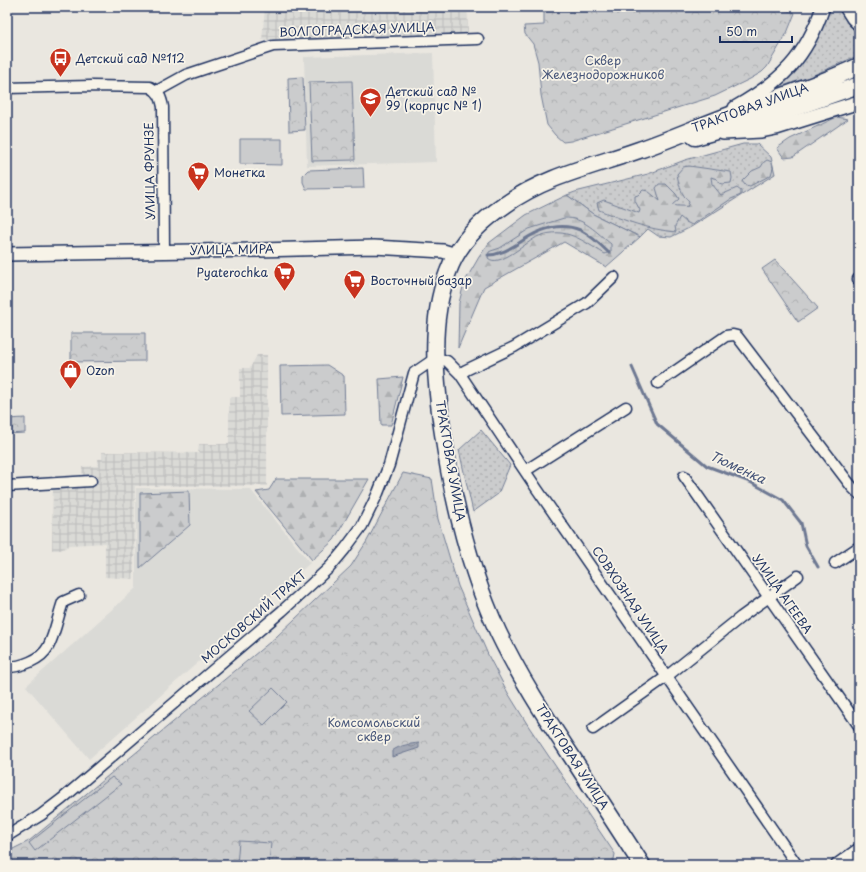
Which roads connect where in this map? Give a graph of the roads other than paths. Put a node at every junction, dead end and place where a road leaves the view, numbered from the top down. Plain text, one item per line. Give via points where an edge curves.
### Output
1 (823, 7) edge
2 (846, 7) edge
3 (859, 24) edge
4 (478, 39) dead end
5 (859, 66) edge
6 (859, 85) edge
7 (7, 88) edge
8 (157, 91) junction
9 (859, 102) edge
10 (709, 128) junction
11 (164, 252) junction
12 (7, 254) edge
13 (456, 255) junction
14 (614, 277) dead end
15 (436, 358) junction
16 (460, 374) junction
17 (658, 383) dead end
18 (626, 407) dead end
19 (525, 471) junction
20 (684, 476) dead end
21 (91, 480) dead end
22 (7, 486) edge
23 (859, 494) edge
24 (859, 547) edge
25 (835, 563) dead end
26 (798, 576) dead end
27 (79, 595) dead end
28 (768, 598) junction
29 (7, 667) edge
30 (666, 677) junction
31 (859, 726) edge
32 (593, 729) dead end
33 (7, 836) edge
34 (627, 841) junction
35 (859, 850) edge
36 (635, 865) edge
37 (642, 865) edge
38 (797, 865) edge
39 (838, 865) edge

1 - 10 street via 809,40 782,75
2 - 3 street
4 - 8 street, ВОЛГОГРАДСКАЯ УЛИЦА via 273,46 186,76
5 - 10 main road, ТРАКТОВАЯ УЛИЦА
6 - 10 main road, ТРАКТОВАЯ УЛИЦА via 785,111
7 - 8 street via 150,87
8 - 11 street, УЛИЦА ФРУНЗЕ via 162,98 163,107
9 - 10 street via 761,131
10 - 13 main road, ТРАКТОВАЯ УЛИЦА via 560,177 519,195 482,223
11 - 12 street, УЛИЦА МИРА
11 - 13 street, УЛИЦА МИРА via 374,246 443,251
13 - 15 main road, ТРАКТОВАЯ УЛИЦА via 445,279 439,303 435,334
14 - 16 street via 587,303 514,347
15 - 16 street, СОВХОЗНАЯ УЛИЦА via 447,361
15 - 33 street, МОСКОВСКИЙ ТРАКТ via 414,373 395,444 378,493 362,526 330,567 261,630 62,799
15 - 34 main road, ТРАКТОВАЯ УЛИЦА via 439,400 453,492 469,554 488,608 533,696
16 - 19 street, СОВХОЗНАЯ УЛИЦА
17 - 23 street via 726,336 733,334 740,339
18 - 19 street
19 - 30 street, СОВХОЗНАЯ УЛИЦА
20 - 28 street, УЛИЦА АГЕЕВА
21 - 22 street
24 - 25 street
26 - 28 street
27 - 29 street via 63,602 48,648 34,661 18,667
28 - 30 street
28 - 31 street, УЛИЦА АГЕЕВА
30 - 32 street
30 - 38 street, СОВХОЗНАЯ УЛИЦА
34 - 36 main road
34 - 37 main road, ТРАКТОВАЯ УЛИЦА
35 - 39 street

